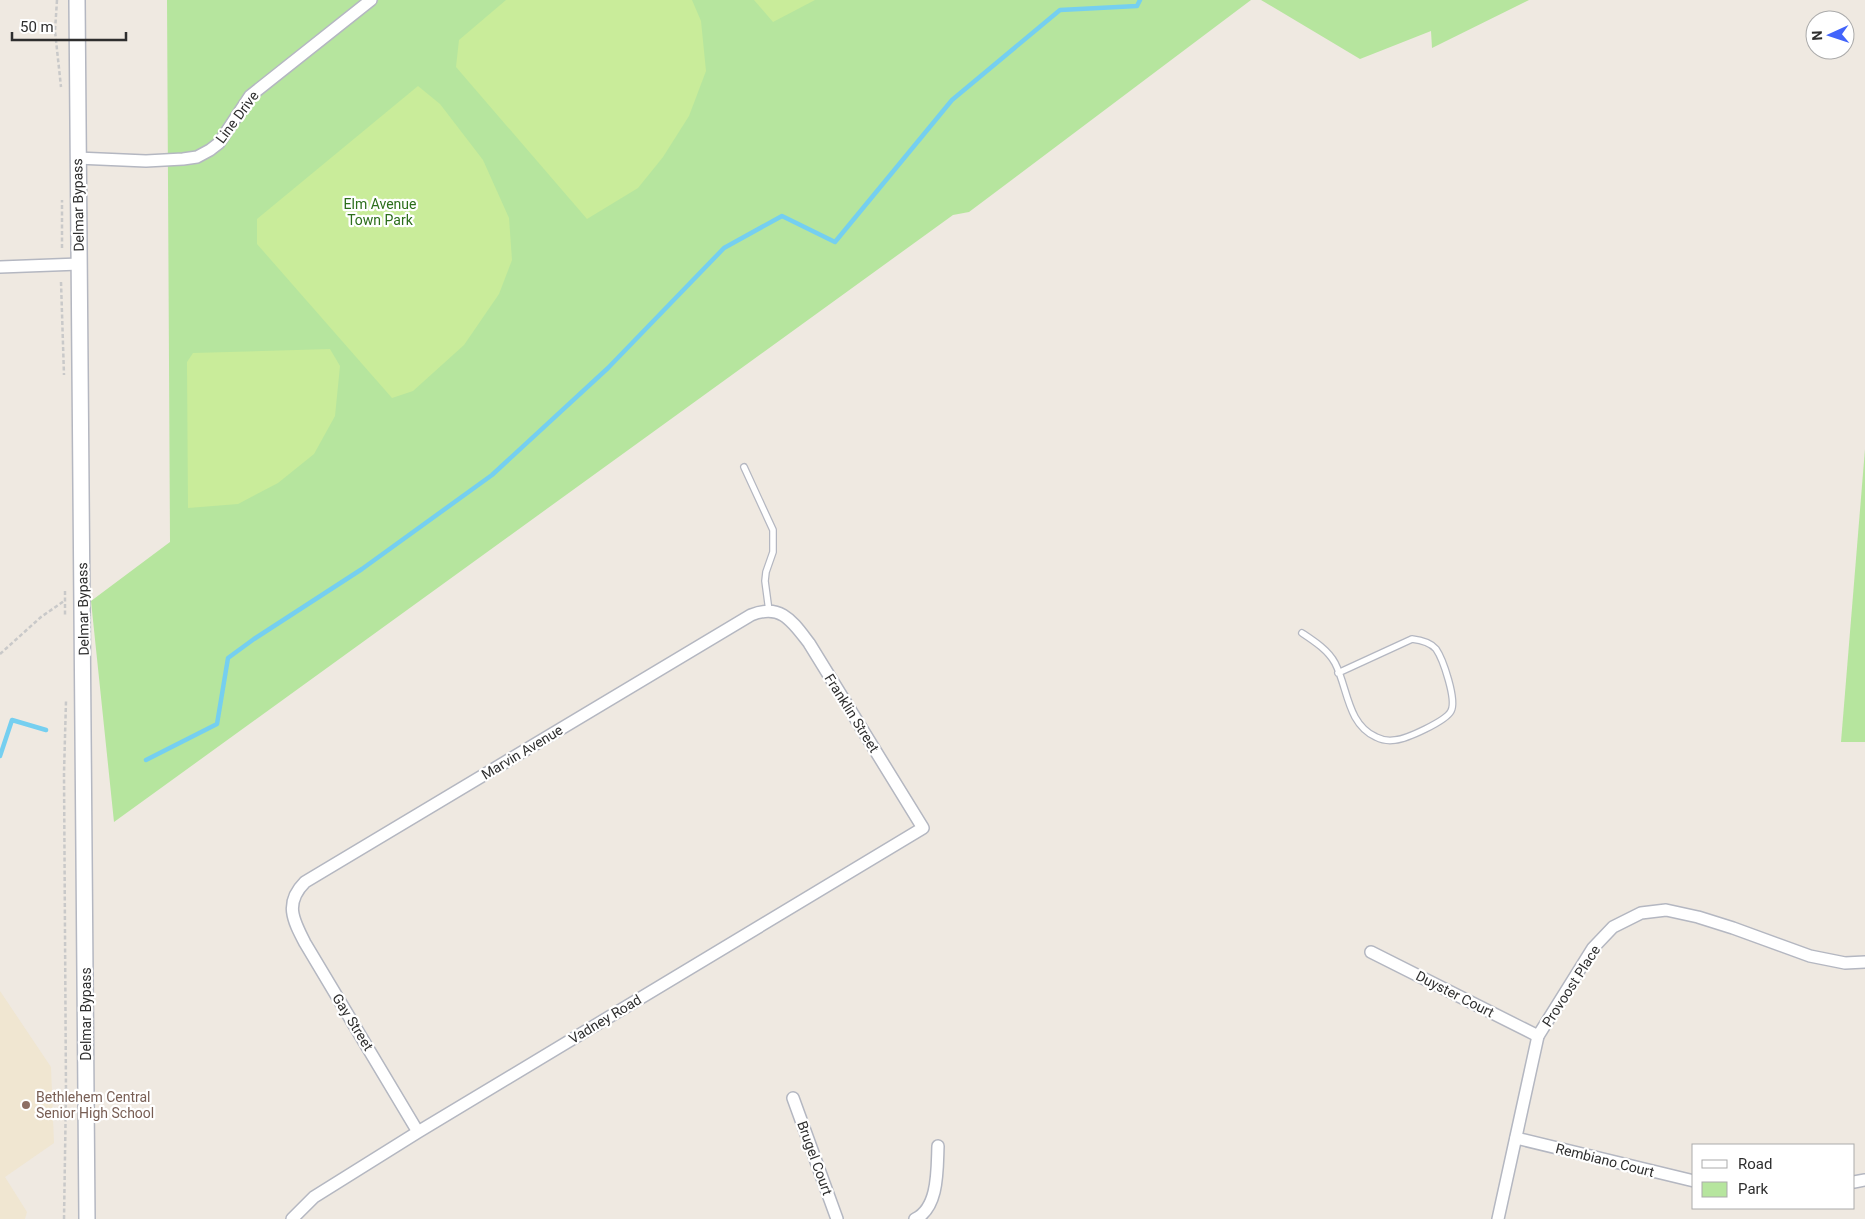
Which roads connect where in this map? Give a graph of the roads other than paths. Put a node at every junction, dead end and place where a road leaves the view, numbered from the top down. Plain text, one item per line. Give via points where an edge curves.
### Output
1 (77, 0) edge
2 (371, 0) edge
3 (77, 158) junction
4 (79, 264) junction
5 (0, 267) edge
6 (744, 467) dead end
7 (769, 611) junction
8 (1302, 633) dead end
9 (1338, 673) junction
10 (923, 828) joint
11 (292, 912) joint
12 (1371, 952) dead end
13 (1865, 962) edge
14 (1538, 1036) junction
15 (793, 1098) dead end
16 (418, 1132) junction
17 (1516, 1138) junction
18 (938, 1146) dead end
19 (1692, 1182) edge
20 (87, 1219) edge
21 (292, 1219) edge
22 (837, 1219) edge
23 (915, 1219) edge
24 (1498, 1219) edge

1 - 3 street, Delmar Bypass
2 - 3 street, Line Drive via 261,86 250,96 219,142 197,157 146,161
3 - 4 street, Delmar Bypass
4 - 5 street
4 - 20 street, Delmar Bypass
6 - 7 lane via 773,530 773,552 765,581
7 - 10 street, Franklin Street via 787,617 809,643
7 - 11 street, Marvin Avenue via 751,615 305,882 296,891
8 - 9 lane via 1321,646 1335,663
9 - 9 lane via 1357,721 1378,738 1396,740 1407,737 1446,718 1452,710 1445,669 1436,649 1424,640 1412,639
10 - 16 street, Vadney Road
11 - 16 street, Gay Street via 305,943
12 - 14 street, Duyster Court
13 - 14 street, Provoost Place via 1845,963 1810,956 1698,917 1666,910 1641,913 1613,927 1593,948
14 - 17 street, Provoost Place
15 - 22 street, Brugel Court
16 - 21 street, Vadney Road via 314,1198
17 - 19 street, Rembiano Court
17 - 24 street, Provoost Place
18 - 23 street via 935,1195 921,1216

